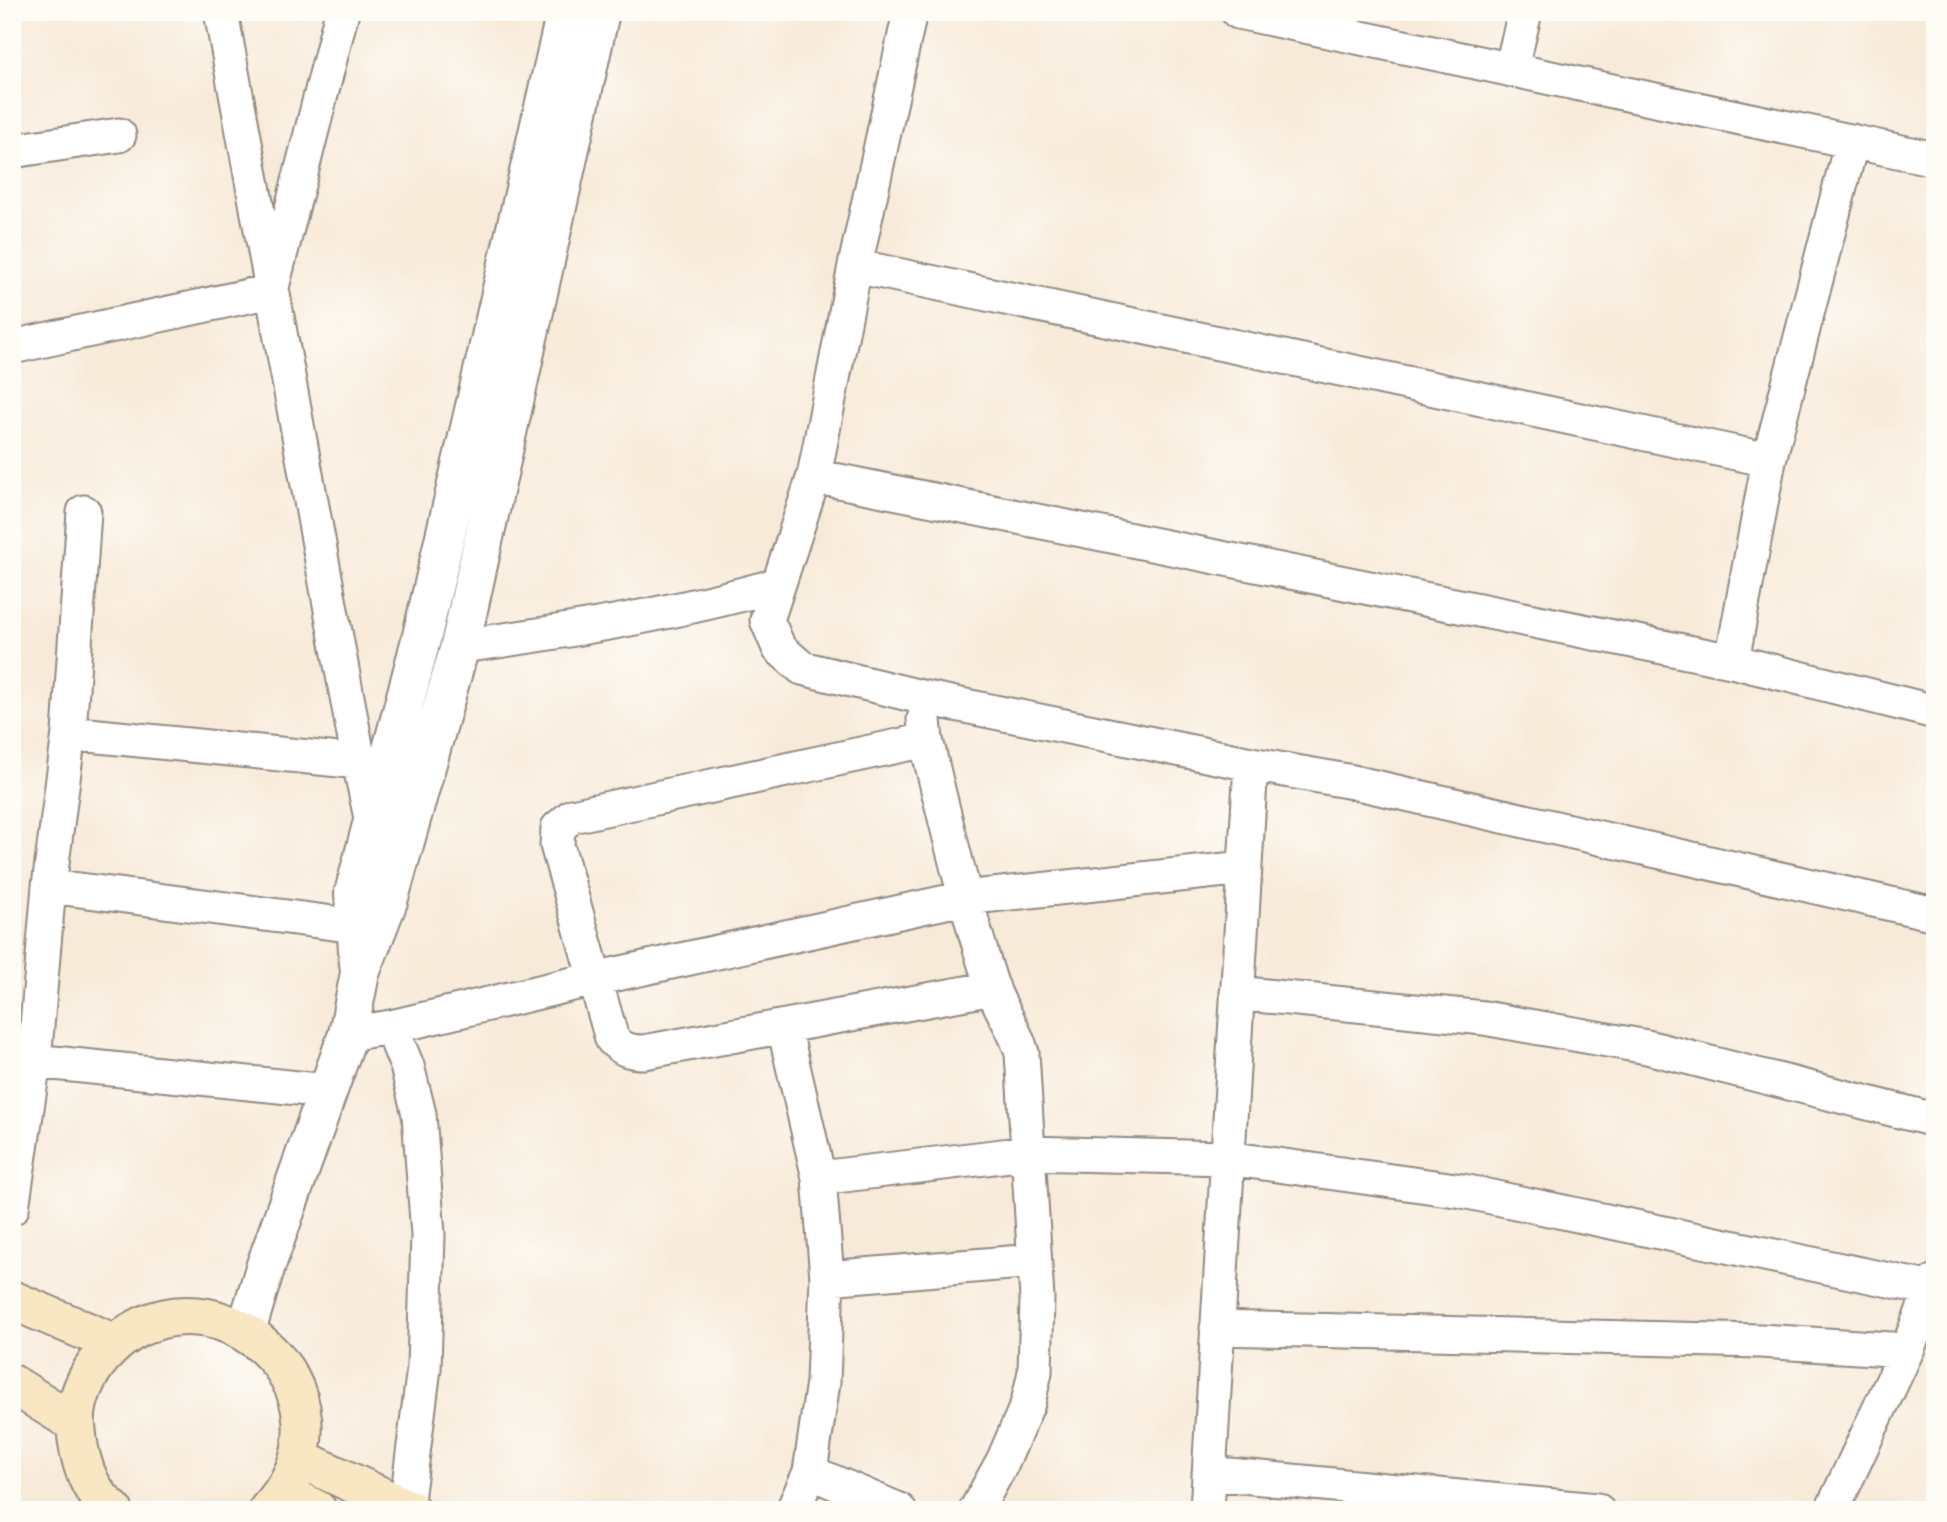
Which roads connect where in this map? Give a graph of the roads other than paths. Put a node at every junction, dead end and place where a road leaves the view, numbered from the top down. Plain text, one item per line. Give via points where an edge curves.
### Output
1 (221, 12) edge
2 (342, 12) edge
3 (566, 12) edge
4 (600, 12) edge
5 (910, 12) edge
6 (1238, 12) edge
7 (1525, 12) edge
8 (1511, 70) junction
9 (119, 135) dead end
10 (1852, 141) junction
11 (12, 151) edge
12 (1935, 159) edge
13 (855, 266) junction
14 (271, 291) junction
15 (12, 346) edge
16 (1769, 460) junction
17 (814, 476) junction
18 (84, 512) dead end
19 (778, 585) junction
20 (460, 646) junction
21 (1732, 661) junction
22 (921, 696) junction
23 (1935, 712) edge
24 (69, 733) junction
25 (926, 740) junction
26 (359, 762) junction
27 (1251, 764) junction
28 (372, 822) junction
29 (1244, 868) junction
30 (49, 886) junction
31 (964, 898) junction
32 (1935, 914) edge
33 (373, 919) junction
34 (594, 979) junction
35 (993, 988) junction
36 (1237, 993) junction
37 (391, 1027) junction
38 (784, 1027) junction
39 (348, 1034) junction
40 (34, 1061) junction
41 (327, 1091) junction
42 (1935, 1119) edge
43 (1027, 1153) junction
44 (1227, 1158) junction
45 (819, 1178) junction
46 (12, 1208) edge
47 (1034, 1261) junction
48 (827, 1278) junction
49 (1933, 1285) edge
50 (12, 1300) edge
51 (1217, 1328) junction
52 (247, 1331) junction
53 (114, 1343) junction
54 (1907, 1350) junction
55 (12, 1384) edge
56 (75, 1423) junction
57 (299, 1458) junction
58 (810, 1472) junction
59 (1209, 1473) junction
60 (275, 1502) edge
61 (105, 1507) edge
62 (408, 1509) edge
63 (317, 1510) edge
64 (793, 1510) edge
65 (899, 1510) edge
66 (976, 1510) edge
67 (1207, 1510) edge
68 (1597, 1510) edge
69 (1832, 1510) edge

1 - 14 street
2 - 14 street
3 - 28 street via 422,636
4 - 20 street
5 - 13 street
6 - 8 street
7 - 8 street
8 - 10 street
9 - 11 street
10 - 12 street
10 - 16 street
13 - 16 street
13 - 17 street
14 - 15 street
14 - 26 street
16 - 21 street
17 - 19 street
17 - 21 street
18 - 24 street
19 - 20 street via 697,607
19 - 22 street via 767,620 779,648 802,668
20 - 33 street
21 - 23 street
22 - 25 street
22 - 27 street
24 - 26 street
24 - 30 street
25 - 31 street
25 - 34 street via 572,816 558,828 557,845
26 - 28 street
27 - 29 street
27 - 32 street via 1353,782
28 - 33 street via 354,893
29 - 31 street
29 - 36 street
30 - 33 street
30 - 40 street
31 - 34 street
31 - 35 street
33 - 39 street
34 - 37 street
34 - 38 street via 612,1039 630,1052
35 - 38 street
35 - 43 street via 1022,1053
36 - 42 street via 1484,1018 1634,1045
36 - 44 street
37 - 39 street
37 - 62 street via 419,1114 428,1234 424,1368
38 - 45 street
39 - 41 street
40 - 41 street
40 - 46 street
41 - 52 street
43 - 44 street
43 - 45 street
43 - 47 street
44 - 49 street via 1463,1191
44 - 51 street
45 - 48 street
47 - 48 street
47 - 66 street via 1035,1372 1028,1403
48 - 58 street via 823,1382
49 - 54 street
50 - 53 main road
51 - 54 street via 1760,1341
51 - 59 street
52 - 53 main road via 202,1316 156,1320
52 - 57 main road via 270,1349 288,1372 299,1400
53 - 56 main road via 95,1365 81,1393
54 - 69 street
55 - 56 main road
56 - 61 main road via 82,1465
57 - 60 main road
57 - 62 main road
58 - 64 street
58 - 65 street
59 - 67 street
59 - 68 street
60 - 63 main road

